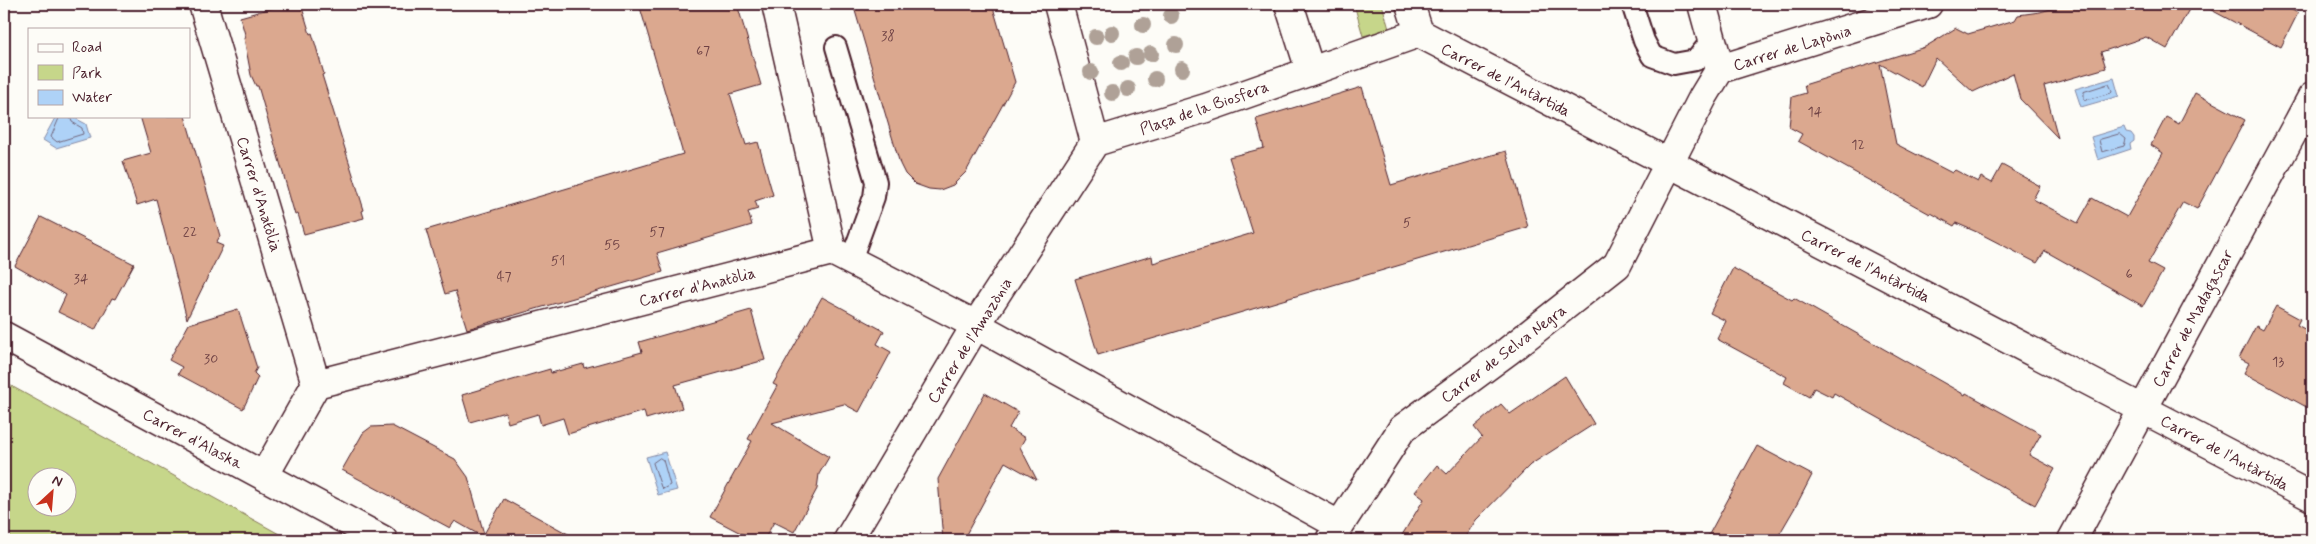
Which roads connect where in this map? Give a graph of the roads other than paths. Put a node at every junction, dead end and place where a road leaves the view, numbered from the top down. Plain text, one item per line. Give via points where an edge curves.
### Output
1 (203, 4) edge
2 (776, 4) edge
3 (1058, 4) edge
4 (1289, 4) edge
5 (1410, 4) edge
6 (1632, 4) edge
7 (1702, 4) edge
8 (1928, 4) edge
9 (1419, 34) junction
10 (1712, 40) junction
11 (836, 47) dead end
12 (1720, 69) junction
13 (1310, 70) junction
14 (2312, 96) edge
15 (1095, 142) junction
16 (1670, 163) junction
17 (842, 255) junction
18 (976, 325) junction
19 (4, 336) edge
20 (316, 384) junction
21 (2143, 409) junction
22 (264, 476) junction
23 (2312, 497) edge
24 (1334, 533) edge
25 (383, 540) edge
26 (848, 540) edge
27 (2072, 540) edge

1 - 20 street, Carrer d'Anatòlia
2 - 17 street
3 - 15 street
4 - 13 street
5 - 9 street
6 - 10 lane via 1652,56 1674,64 1696,60
7 - 10 street, Carrer de Lapònia
8 - 12 street, Carrer de Lapònia
9 - 13 street, Plaça de la Biosfera
9 - 16 street, Carrer de l'Antàrtida
10 - 12 street, Carrer de Lapònia
11 - 17 lane via 876,182 874,197
12 - 16 street, Carrer de Selva Negra
13 - 15 street, Plaça de la Biosfera via 1206,108
14 - 21 street, Carrer de Madagascar
15 - 18 street, Carrer de l'Amazònia
16 - 21 street, Carrer de l'Antàrtida
16 - 24 street, Carrer de Selva Negra via 1617,264 1402,429
17 - 18 street
17 - 20 street, Carrer d'Anatòlia
18 - 24 street
18 - 26 street, Carrer de l'Amazònia
19 - 22 street, Carrer d'Alaska
20 - 22 street
21 - 23 street, Carrer de l'Antàrtida
21 - 27 street, Carrer de Madagascar
22 - 25 street, Carrer d'Alaska

